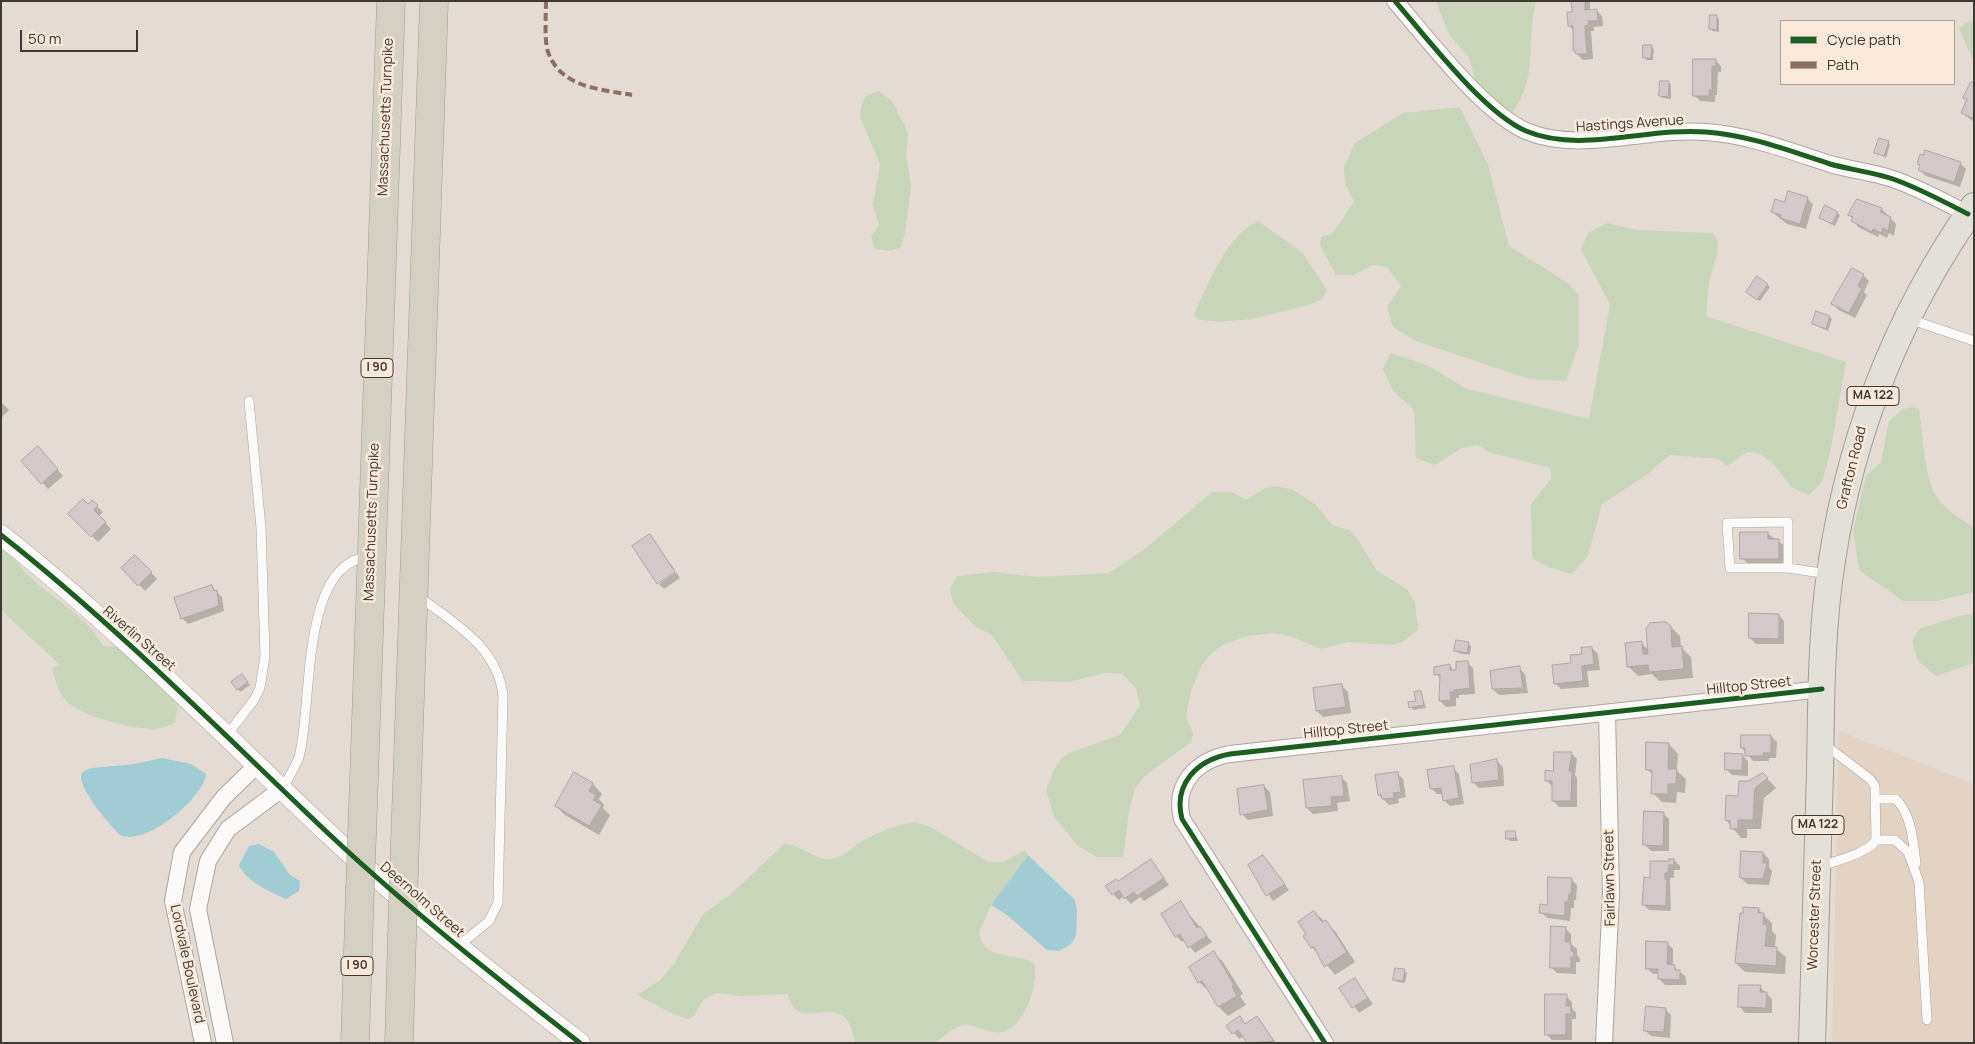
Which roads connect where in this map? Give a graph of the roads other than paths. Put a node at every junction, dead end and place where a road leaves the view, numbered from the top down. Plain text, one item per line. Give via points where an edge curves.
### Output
1 (391, 1) edge
2 (434, 1) edge
3 (1395, 1) edge
4 (1971, 210) edge
5 (1907, 318) junction
6 (1974, 341) edge
7 (249, 402) dead end
8 (1, 535) edge
9 (371, 557) junction
10 (1788, 568) junction
11 (1830, 575) junction
12 (414, 593) junction
13 (1826, 606) joint
14 (1822, 689) junction
15 (1606, 713) junction
16 (227, 735) junction
17 (1820, 741) junction
18 (257, 765) junction
19 (283, 788) junction
20 (1877, 799) junction
21 (1876, 840) junction
22 (1817, 868) junction
23 (1918, 882) junction
24 (457, 947) junction
25 (1927, 1020) dead end
26 (204, 1043) edge
27 (225, 1043) edge
28 (355, 1043) edge
29 (399, 1043) edge
30 (580, 1043) edge
31 (1325, 1043) edge
32 (1604, 1043) edge
33 (1812, 1043) edge

1 - 9 highway, Massachusetts Turnpike / I 90
2 - 12 highway
3 - 4 street, Hastings Avenue via 1481,96 1525,130 1570,140 1677,131 1727,134 1892,178
4 - 5 main road, Grafton Road / MA 122
5 - 6 lane
5 - 11 main road, Grafton Road / MA 122 via 1878,382 1860,433 1845,490
7 - 16 lane via 261,528 265,656 260,688
8 - 16 street, Riverlin Street via 70,592
9 - 19 lane via 352,561 337,573 317,614 298,758
9 - 28 highway, Massachusetts Turnpike / I 90, bridge
10 - 10 lane via 1730,568 1727,523 1788,522
10 - 11 lane
11 - 13 main road, Grafton Road / MA 122
12 - 24 lane via 482,647 495,666 502,687 498,903 489,920
12 - 29 highway, bridge
13 - 14 main road, Worcester Street / MA 122
14 - 15 street, Hilltop Street
14 - 17 main road, Worcester Street / MA 122
15 - 31 street, Hilltop Street via 1230,754 1209,760 1184,782 1179,807 1182,819
15 - 32 street, Fairlawn Street via 1611,893
16 - 18 street, Riverlin Street
17 - 20 lane via 1870,778 1877,791
17 - 22 main road, Worcester Street / MA 122
18 - 19 street, Deernolm Street
18 - 26 street, Lordvale Boulevard via 224,797 182,852 173,901
19 - 24 street, Deernolm Street via 330,835
19 - 27 street, Lordvale Boulevard via 228,830 208,861 198,908
20 - 21 lane
20 - 23 lane via 1896,799 1907,815
21 - 22 lane via 1864,851
21 - 23 lane via 1895,840 1908,852
22 - 33 main road, Worcester Street / MA 122
23 - 25 lane
24 - 30 street, Deernolm Street

